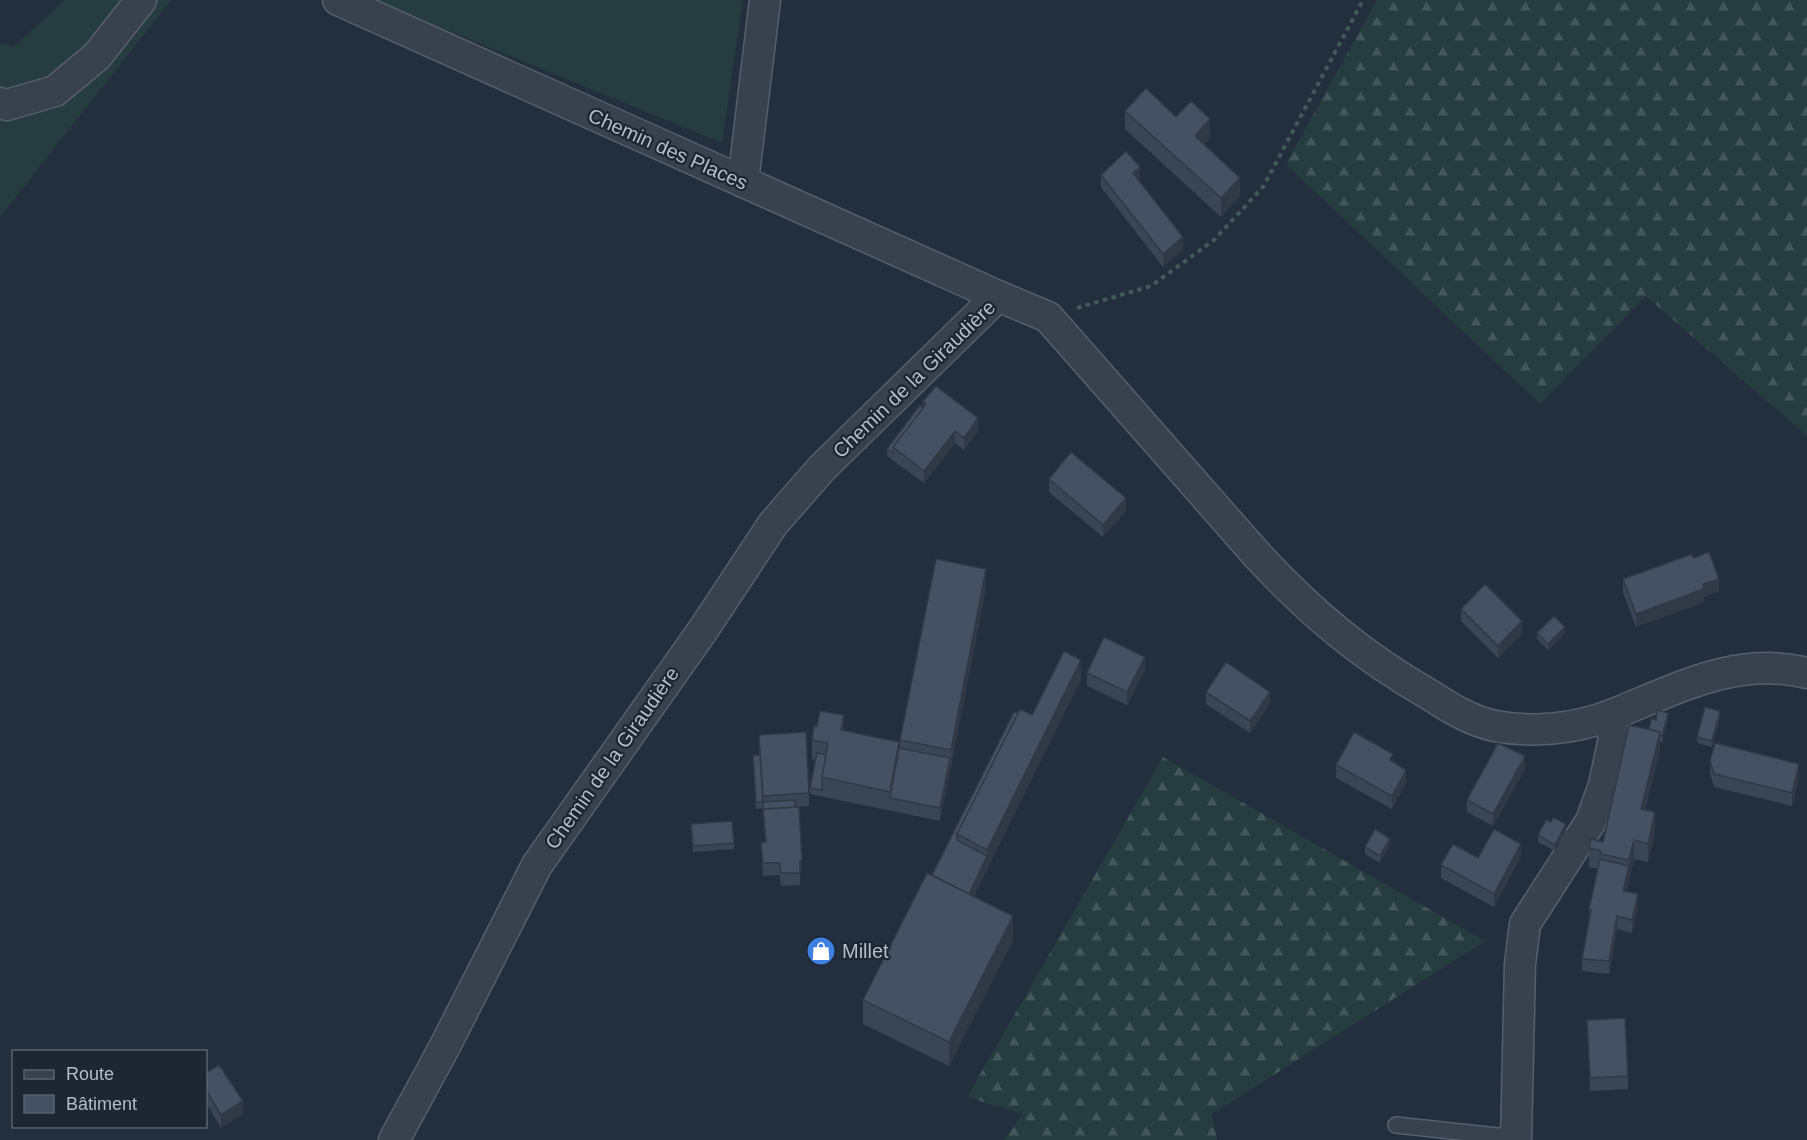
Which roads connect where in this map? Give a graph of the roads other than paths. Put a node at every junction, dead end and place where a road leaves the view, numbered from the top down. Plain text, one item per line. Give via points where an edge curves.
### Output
1 (141, 0) edge
2 (338, 0) edge
3 (765, 0) edge
4 (0, 103) edge
5 (743, 182) junction
6 (998, 296) junction
7 (1807, 673) edge
8 (1610, 716) junction
9 (1396, 1125) dead end
10 (1516, 1139) edge
11 (394, 1140) edge

1 - 4 street via 97,56 55,91 7,105
2 - 5 street, Chemin des Places
3 - 5 street
5 - 6 street, Chemin des Places
6 - 8 street, Chemin de la Giraudière via 1048,317 1291,591 1373,661 1456,711 1494,725 1539,730
6 - 11 street, Chemin de la Giraudière via 822,468 773,524 537,865
7 - 8 street, Chemin de la Giraudière via 1760,667 1735,670 1666,692
8 - 10 street via 1614,738 1605,785 1591,821 1525,924 1520,964
9 - 10 lane

